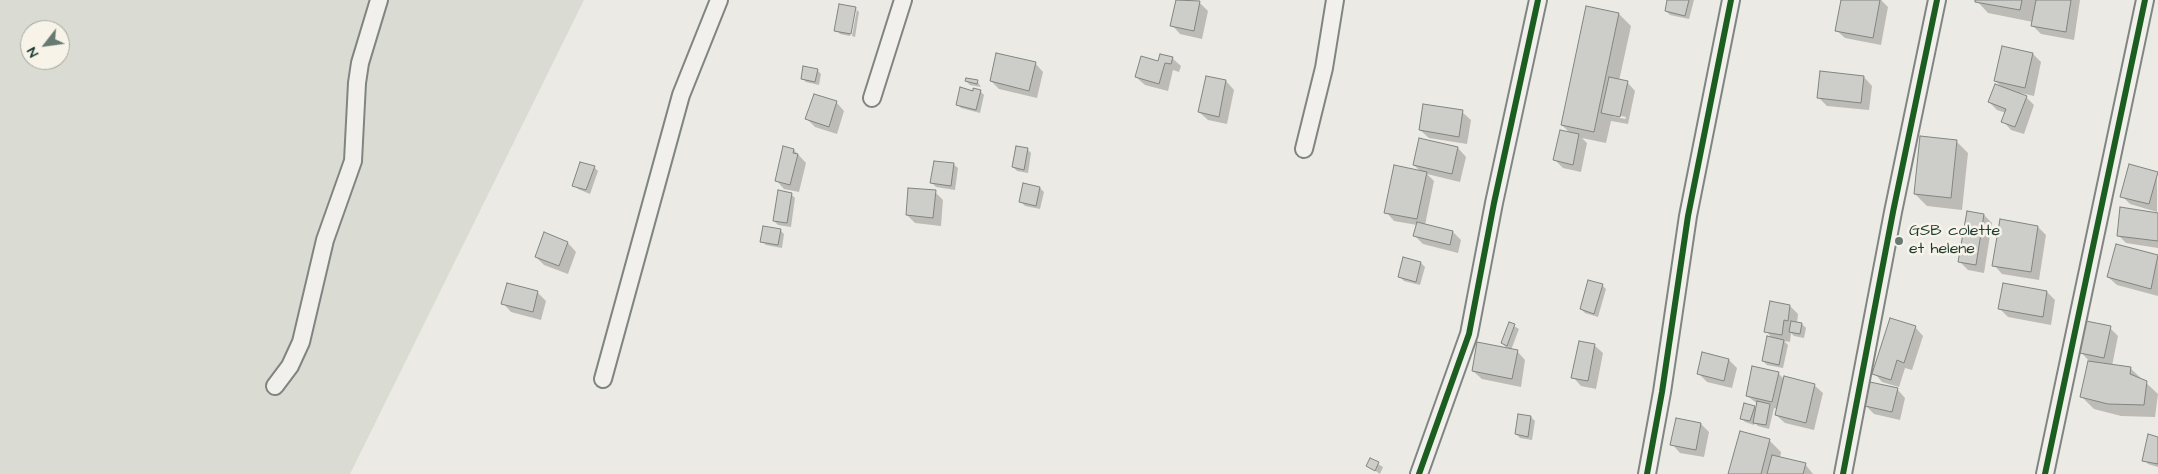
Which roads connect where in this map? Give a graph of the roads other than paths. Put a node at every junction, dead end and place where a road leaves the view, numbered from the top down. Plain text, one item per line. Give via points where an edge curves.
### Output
1 (379, 0) edge
2 (719, 0) edge
3 (903, 0) edge
4 (1335, 0) edge
5 (1538, 0) edge
6 (1731, 0) edge
7 (1937, 0) edge
8 (2145, 0) edge
9 (872, 98) dead end
10 (1304, 149) dead end
11 (603, 379) dead end
12 (275, 386) dead end
13 (1419, 474) edge
14 (1647, 474) edge
15 (1844, 474) edge
16 (2045, 474) edge

1 - 12 street via 360,63 353,161 325,240 302,342
2 - 11 street via 681,95
3 - 9 street
4 - 10 street via 1324,68
5 - 13 street via 1469,334
6 - 14 street via 1688,216
7 - 15 street
8 - 16 street

